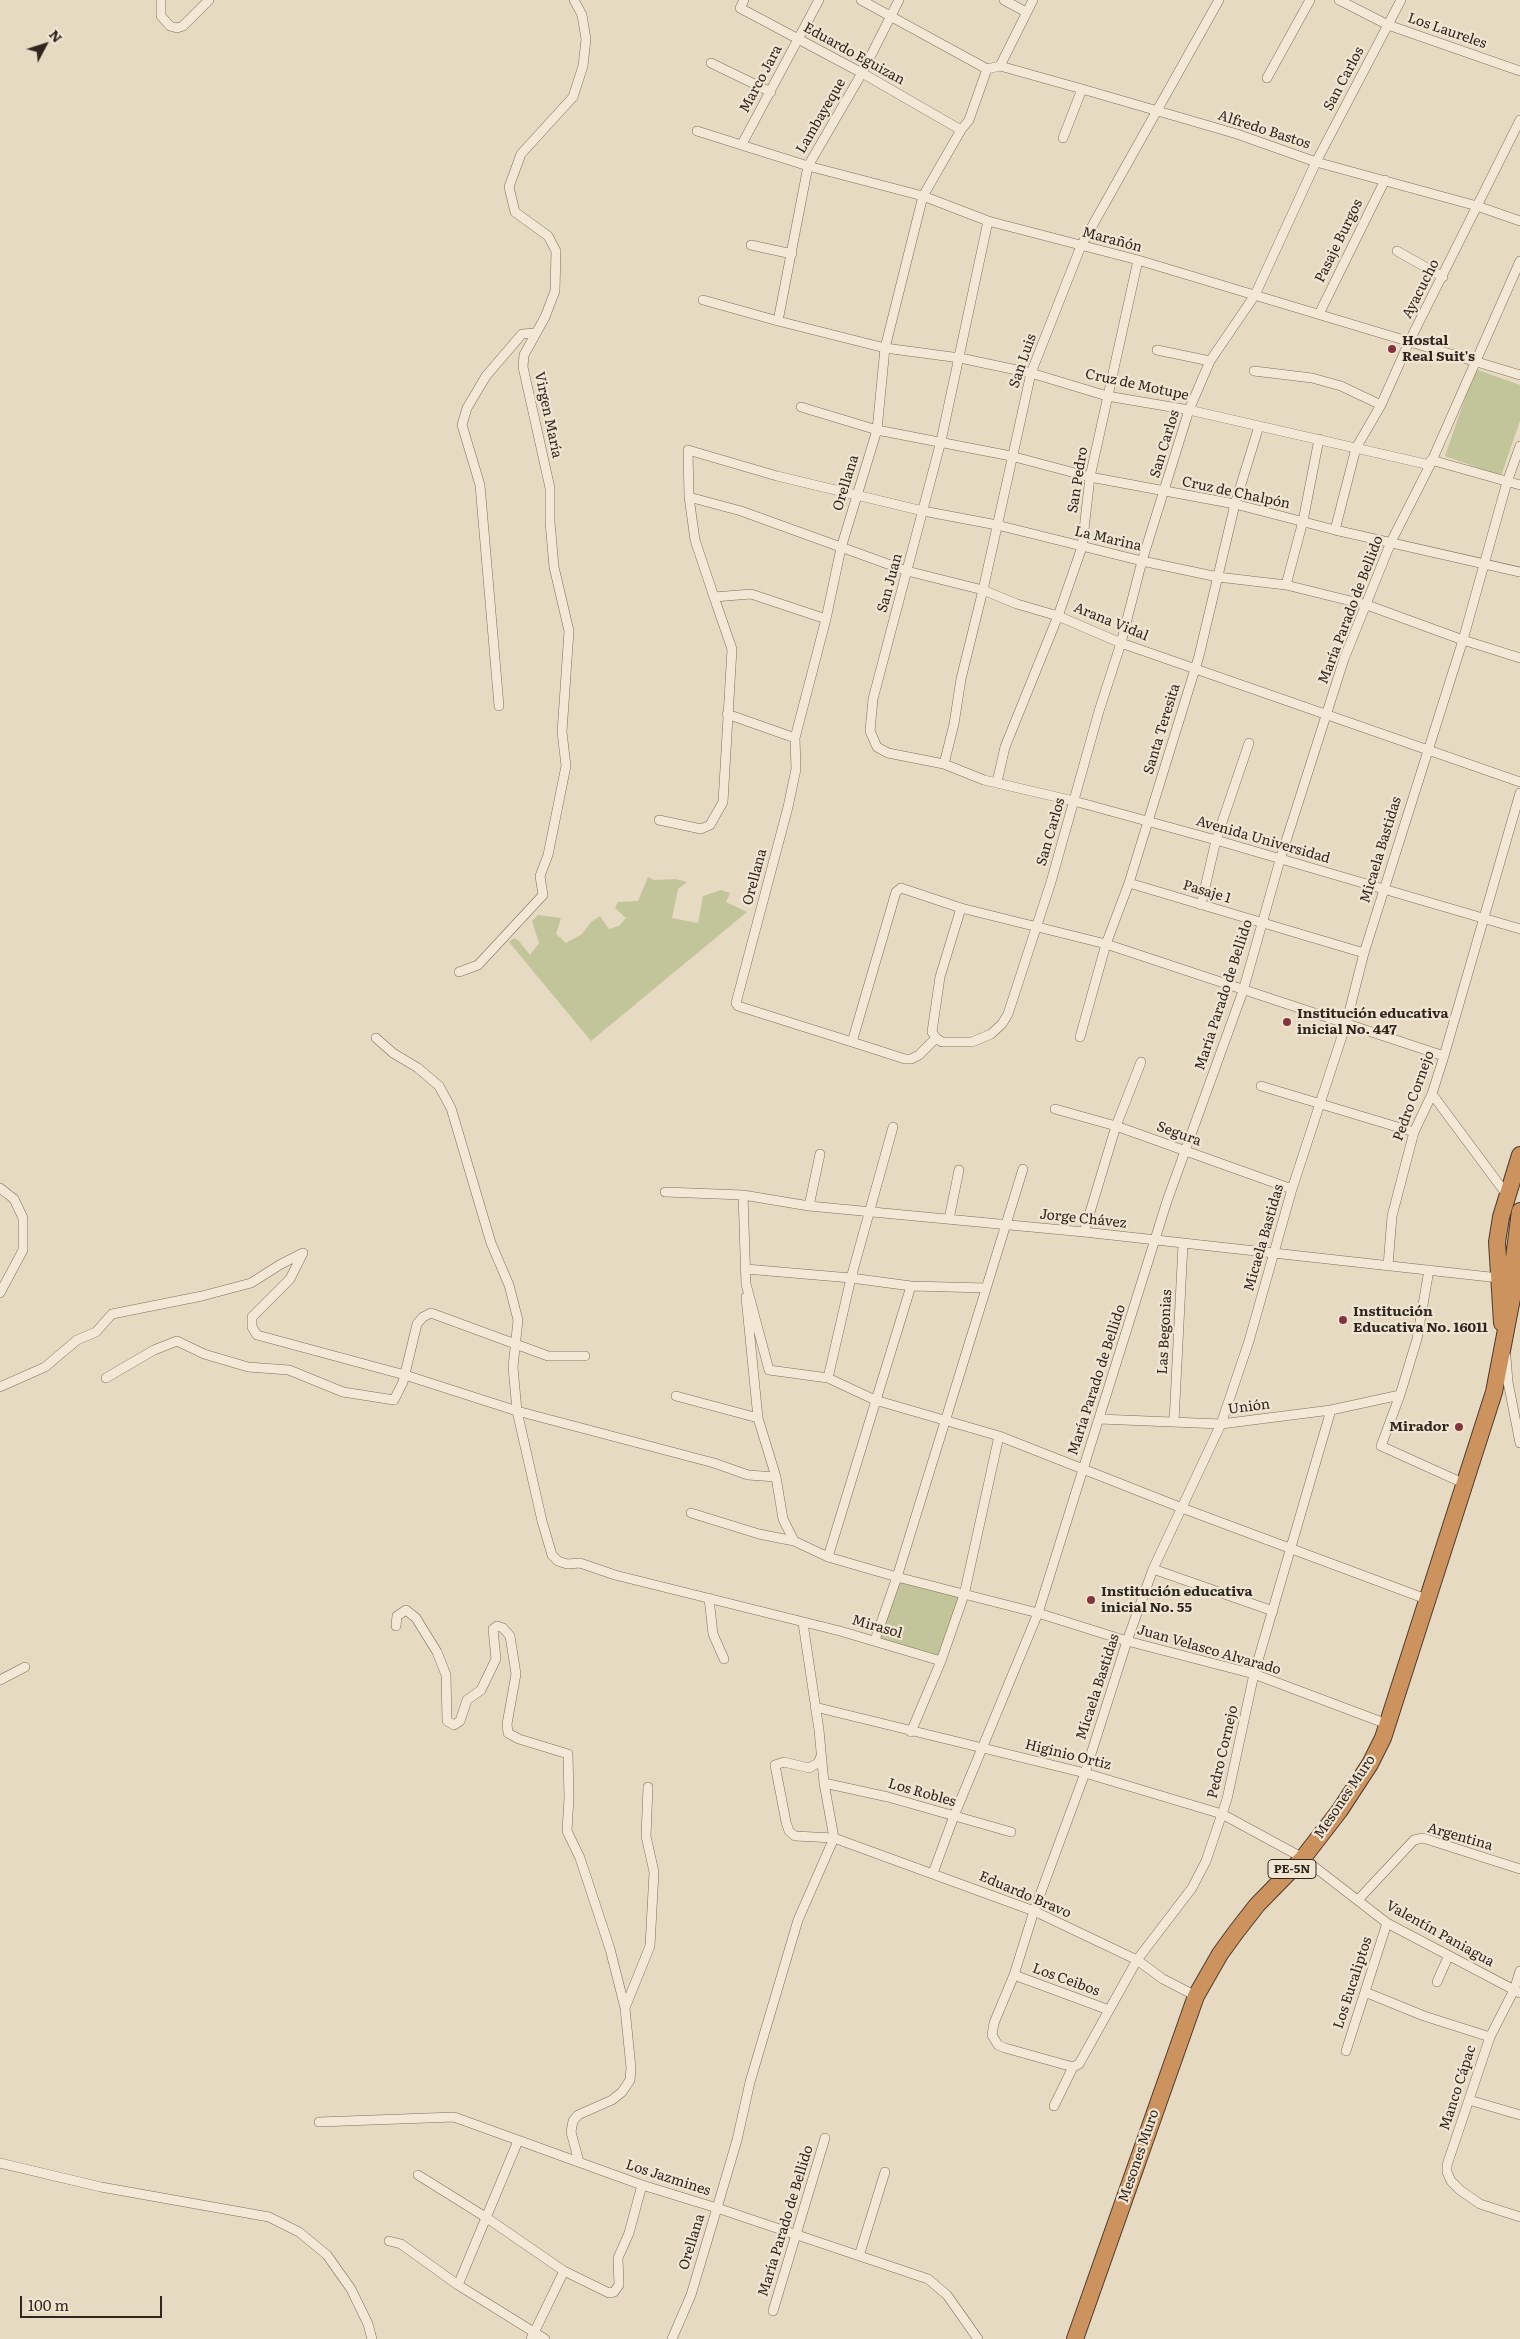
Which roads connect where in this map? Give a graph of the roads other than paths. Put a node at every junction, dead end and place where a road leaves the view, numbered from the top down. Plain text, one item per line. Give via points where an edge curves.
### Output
1 (161, 0) edge
2 (209, 0) edge
3 (574, 0) edge
4 (744, 0) edge
5 (819, 0) edge
6 (861, 0) edge
7 (899, 0) edge
8 (1004, 0) edge
9 (1033, 0) edge
10 (1219, 0) edge
11 (1310, 0) edge
12 (1339, 0) edge
13 (1401, 0) edge
14 (1026, 12) junction
15 (890, 16) junction
16 (1388, 25) junction
17 (798, 38) junction
18 (711, 63) dead end
19 (1000, 66) junction
20 (987, 69) junction
21 (1520, 71) edge
22 (862, 73) junction
23 (1267, 78) dead end
24 (1082, 89) junction
25 (771, 92) junction
26 (1156, 111) junction
27 (1520, 120) edge
28 (961, 130) junction
29 (697, 131) dead end
30 (1062, 138) dead end
31 (742, 144) junction
32 (1316, 162) junction
33 (808, 166) junction
34 (1385, 180) junction
35 (924, 196) junction
36 (1477, 206) junction
37 (988, 221) junction
38 (1520, 221) edge
39 (751, 245) dead end
40 (1081, 246) junction
41 (1396, 251) dead end
42 (792, 254) junction
43 (1138, 260) junction
44 (1520, 261) edge
45 (1443, 277) junction
46 (1255, 295) junction
47 (703, 300) dead end
48 (1319, 314) junction
49 (778, 321) junction
50 (536, 333) junction
51 (1410, 340) junction
52 (885, 348) junction
53 (1157, 350) dead end
54 (960, 358) junction
55 (1210, 361) junction
56 (1474, 361) junction
57 (1254, 371) dead end
58 (1031, 373) junction
59 (1520, 375) edge
60 (1107, 396) junction
61 (1381, 405) junction
62 (801, 407) dead end
63 (1189, 410) junction
64 (1259, 426) junction
65 (877, 430) junction
66 (1319, 440) junction
67 (942, 442) junction
68 (1520, 446) edge
69 (1356, 448) junction
70 (1011, 456) junction
71 (1430, 463) junction
72 (1090, 477) junction
73 (1507, 482) junction
74 (1520, 485) edge
75 (1164, 492) junction
76 (857, 495) junction
77 (689, 497) junction
78 (1235, 504) junction
79 (923, 511) junction
80 (1303, 521) junction
81 (997, 525) junction
82 (1335, 530) junction
83 (1391, 542) junction
84 (1082, 547) junction
85 (841, 548) junction
86 (1142, 561) junction
87 (1485, 563) junction
88 (907, 571) junction
89 (1520, 572) edge
90 (1218, 577) junction
91 (1286, 585) junction
92 (983, 590) junction
93 (714, 597) junction
94 (1367, 605) junction
95 (1058, 616) junction
96 (826, 619) junction
97 (1463, 640) junction
98 (1121, 643) junction
99 (1520, 658) edge
100 (1196, 667) junction
101 (500, 706) dead end
102 (727, 714) junction
103 (1327, 714) junction
104 (796, 738) junction
105 (1249, 743) dead end
106 (1427, 750) junction
107 (944, 764) junction
108 (997, 782) junction
109 (1520, 782) edge
110 (1520, 793) edge
111 (1074, 801) junction
112 (659, 820) dead end
113 (1148, 822) junction
114 (1216, 840) junction
115 (1280, 860) junction
116 (1129, 883) junction
117 (1384, 890) junction
118 (1201, 905) junction
119 (960, 908) junction
120 (1484, 918) junction
121 (1262, 923) junction
122 (1035, 928) junction
123 (1520, 930) edge
124 (1106, 944) junction
125 (1364, 953) junction
126 (459, 972) dead end
127 (1243, 991) junction
128 (1346, 1024) junction
129 (1080, 1037) dead end
130 (376, 1038) dead end
131 (936, 1038) junction
132 (852, 1042) junction
133 (1444, 1056) junction
134 (1141, 1062) dead end
135 (1261, 1086) dead end
136 (1432, 1094) junction
137 (1320, 1102) junction
138 (1055, 1109) dead end
139 (1116, 1126) junction
140 (894, 1127) dead end
141 (1414, 1132) junction
142 (1187, 1151) junction
143 (820, 1154) dead end
144 (1520, 1155) edge
145 (1023, 1169) dead end
146 (959, 1170) dead end
147 (0, 1188) edge
148 (1292, 1189) junction
149 (665, 1192) dead end
150 (743, 1195) junction
151 (1507, 1195) junction
152 (809, 1206) junction
153 (870, 1211) junction
154 (1520, 1211) edge
155 (949, 1219) junction
156 (1005, 1226) junction
157 (1084, 1232) junction
158 (1156, 1240) junction
159 (1183, 1244) junction
160 (1274, 1253) junction
161 (1388, 1266) junction
162 (746, 1269) junction
163 (1429, 1270) junction
164 (1520, 1270) edge
165 (851, 1278) junction
166 (746, 1284) junction
167 (910, 1286) junction
168 (1508, 1286) edge
169 (986, 1288) junction
170 (0, 1293) edge
171 (1505, 1343) junction
172 (517, 1344) junction
173 (585, 1356) dead end
174 (405, 1375) junction
175 (106, 1378) dead end
176 (828, 1378) junction
177 (0, 1388) edge
178 (1400, 1395) junction
179 (676, 1396) dead end
180 (875, 1400) junction
181 (1331, 1410) junction
182 (517, 1411) junction
183 (1517, 1412) edge
184 (758, 1418) junction
185 (944, 1419) junction
186 (1099, 1419) junction
187 (1174, 1422) junction
188 (1221, 1424) junction
189 (999, 1436) junction
190 (1520, 1443) edge
191 (1083, 1470) junction
192 (776, 1477) junction
193 (1463, 1483) junction
194 (1182, 1508) junction
195 (692, 1513) dead end
196 (794, 1541) junction
197 (1292, 1548) junction
198 (828, 1557) junction
199 (1153, 1569) junction
200 (897, 1577) junction
201 (964, 1595) junction
202 (709, 1598) junction
203 (1426, 1599) junction
204 (1273, 1611) junction
205 (1038, 1613) junction
206 (803, 1623) junction
207 (396, 1626) dead end
208 (875, 1640) junction
209 (1127, 1641) junction
210 (724, 1659) dead end
211 (941, 1661) junction
212 (25, 1668) dead end
213 (1254, 1674) junction
214 (0, 1680) edge
215 (815, 1707) junction
216 (1387, 1724) junction
217 (911, 1732) junction
218 (982, 1749) junction
219 (821, 1756) junction
220 (1085, 1773) junction
221 (824, 1783) junction
222 (648, 1787) dead end
223 (1222, 1814) junction
224 (954, 1816) junction
225 (1011, 1832) dead end
226 (834, 1838) junction
227 (1303, 1858) junction
228 (1520, 1869) edge
229 (933, 1873) junction
230 (1358, 1900) junction
231 (1034, 1911) junction
232 (1387, 1923) junction
233 (1448, 1957) junction
234 (1137, 1960) junction
235 (1520, 1972) edge
236 (1014, 1975) junction
237 (1437, 1982) dead end
238 (1365, 1992) junction
239 (1517, 1992) edge
240 (1196, 1996) junction
241 (625, 2008) junction
242 (1109, 2010) junction
243 (1490, 2037) junction
244 (1346, 2051) dead end
245 (1073, 2067) junction
246 (1469, 2100) junction
247 (1054, 2106) dead end
248 (1520, 2115) edge
249 (318, 2122) dead end
250 (825, 2138) dead end
251 (518, 2141) junction
252 (0, 2162) edge
253 (579, 2162) junction
254 (885, 2172) dead end
255 (418, 2175) dead end
256 (642, 2185) junction
257 (717, 2208) junction
258 (1520, 2217) edge
259 (486, 2218) junction
260 (797, 2236) junction
261 (389, 2241) dead end
262 (860, 2256) junction
263 (564, 2270) junction
264 (458, 2285) junction
265 (773, 2311) dead end
266 (533, 2336) edge
267 (372, 2339) edge
268 (545, 2339) edge
269 (672, 2339) edge
270 (978, 2339) edge
271 (1075, 2339) edge

1 - 2 street via 161,16 170,26 177,28
3 - 50 street, Virgen María via 582,15 586,39 583,66 573,97 521,154 509,188 514,212 548,236 556,251 555,291
4 - 17 street, Eduardo Eguizan via 740,8
5 - 17 street, Marco Jara
6 - 15 street
7 - 15 street, Lambayeque
8 - 14 street
9 - 14 street
10 - 26 street, San Luis
11 - 23 street
12 - 16 street, Los Laureles
13 - 16 street, San Carlos
14 - 19 street
15 - 20 street
15 - 22 street, Lambayeque
16 - 21 street, Los Laureles
16 - 32 street, San Carlos
17 - 22 street, Eduardo Eguizan
17 - 25 street, Marco Jara
18 - 25 street
19 - 20 street
19 - 24 street, Alfredo Bastos
20 - 28 street, Orellana via 969,120
22 - 28 street, Eduardo Eguizan
22 - 33 street, Lambayeque
24 - 26 street, Alfredo Bastos
24 - 30 street
25 - 31 street, Marco Jara
26 - 32 street, Alfredo Bastos via 1237,134
26 - 40 street, San Luis
27 - 36 street, Ayacucho
28 - 35 street, Orellana
29 - 31 street, Marañón
31 - 33 street, Marañón
32 - 34 street, Alfredo Bastos
32 - 46 street, San Carlos
33 - 35 street, Marañón
33 - 42 street, Lambayeque
34 - 36 street, Alfredo Bastos
34 - 48 street, Pasaje Burgos
35 - 37 street, Marañón
35 - 52 street, Orellana
36 - 38 street, Alfredo Bastos
36 - 45 street, Ayacucho
37 - 40 street, Marañón
37 - 54 street, San Juan
39 - 42 street
40 - 43 street, Marañón
40 - 58 street, San Luis
41 - 45 street
42 - 49 street, Lambayeque
43 - 46 street, Marañón
43 - 60 street, San Pedro
44 - 56 street, María Parado de Bellido
45 - 51 street, Ayacucho
46 - 48 street, Marañón
46 - 55 street, San Carlos
47 - 49 street, Cruz de Motupe
48 - 51 street, Marañón
49 - 52 street, Cruz de Motupe
50 - 101 street via 522,334 486,376 467,408 462,425 480,485
50 - 126 street, Virgen María via 524,355 523,367 550,488 554,567 569,631 562,732 566,766 548,855 540,876 543,895 478,965
51 - 56 street, Marañón
51 - 61 street, Ayacucho
52 - 54 street, Cruz de Motupe
52 - 65 street, Orellana
53 - 55 street
54 - 58 street, Cruz de Motupe
54 - 67 street, San Juan
55 - 63 street, San Carlos
56 - 59 street, Marañón
56 - 71 street, María Parado de Bellido
57 - 61 street via 1312,378 1342,386
58 - 60 street, Cruz de Motupe
58 - 70 street, San Luis
60 - 63 street, Cruz de Motupe
60 - 72 street, San Pedro
61 - 69 street, Ayacucho
62 - 65 street, Cruz de Chalpón
63 - 64 street, Cruz de Motupe
63 - 75 street, San Carlos
64 - 66 street, Cruz de Motupe
64 - 78 street, Santa Teresita
65 - 67 street, Cruz de Chalpón
65 - 76 street, Orellana
66 - 69 street, Cruz de Motupe
66 - 80 street
67 - 70 street, Cruz de Chalpón
67 - 79 street, San Juan
68 - 73 street, Micaela Bastidas
69 - 71 street, Cruz de Motupe
69 - 82 street, Ayacucho
70 - 72 street, Cruz de Chalpón
70 - 81 street, San Luis
71 - 73 street, Cruz de Motupe
71 - 83 street, María Parado de Bellido
72 - 75 street, Cruz de Chalpón
72 - 84 street, San Pedro
73 - 74 street, Cruz de Motupe
73 - 87 street, Micaela Bastidas
75 - 78 street, Cruz de Chalpón
75 - 86 street, San Carlos
76 - 77 street, La Marina via 688,450
76 - 79 street, La Marina
76 - 85 street, Orellana
77 - 85 street, Arana Vidal
77 - 93 street via 695,540
78 - 80 street, Cruz de Chalpón
78 - 90 street, Santa Teresita
79 - 81 street, La Marina
79 - 88 street, San Juan
80 - 82 street, Cruz de Chalpón
80 - 91 street
81 - 84 street, La Marina
81 - 92 street, San Luis
82 - 83 street, Cruz de Chalpón
83 - 87 street, Cruz de Chalpón
83 - 94 street, María Parado de Bellido
84 - 86 street, La Marina
84 - 95 street, San Pedro
85 - 88 street, Arana Vidal
85 - 96 street, Orellana
86 - 90 street, La Marina
86 - 98 street, San Carlos
87 - 89 street, Cruz de Chalpón
87 - 97 street, Micaela Bastidas
88 - 92 street, Arana Vidal
88 - 107 street, San Juan via 873,699 870,731 877,747 888,753
90 - 91 street, La Marina
90 - 100 street, Santa Teresita
91 - 94 street, La Marina
92 - 95 street, Arana Vidal
92 - 107 street, San Luis
93 - 96 street via 751,594
93 - 102 street via 732,649
94 - 97 street, La Marina
94 - 103 street, María Parado de Bellido via 1344,659
95 - 98 street, Arana Vidal
95 - 108 street, San Pedro via 1005,747
96 - 104 street, Orellana
97 - 99 street, La Marina
97 - 106 street, Micaela Bastidas
98 - 100 street, Arana Vidal
98 - 111 street, San Carlos
100 - 103 street, Arana Vidal
100 - 113 street, Santa Teresita
102 - 104 street
102 - 112 street via 723,802 710,825 701,829
103 - 106 street, Arana Vidal
103 - 115 street, María Parado de Bellido
104 - 132 street, Orellana via 796,769 788,807 736,999 738,1006
105 - 114 street
106 - 109 street, Arana Vidal
106 - 117 street, Micaela Bastidas
107 - 108 street, San Juan via 977,778
108 - 111 street, Avenida Universidad
110 - 120 street, Pedro Cornejo
111 - 113 street, Avenida Universidad
111 - 122 street, San Carlos
113 - 114 street, Avenida Universidad
113 - 116 street, Santa Teresita
114 - 115 street, Avenida Universidad
114 - 118 street
115 - 117 street, Avenida Universidad
115 - 121 street, María Parado de Bellido
116 - 118 street, Pasaje 1
116 - 124 street, Santa Teresita
117 - 120 street, Avenida Universidad
117 - 125 street, Micaela Bastidas
118 - 121 street, Pasaje 1
119 - 122 street
119 - 131 street via 940,977 932,1032
119 - 132 street via 902,888 896,892
120 - 123 street, Avenida Universidad
120 - 133 street, Pedro Cornejo
121 - 125 street, Pasaje 1
121 - 127 street, María Parado de Bellido
122 - 124 street
122 - 131 street, San Carlos via 1002,1024 991,1034 972,1042 942,1042
124 - 127 street
124 - 129 street, Santa Teresita
125 - 128 street, Micaela Bastidas
127 - 128 street
127 - 142 street, María Parado de Bellido
128 - 133 street
128 - 137 street, Micaela Bastidas
130 - 172 street via 439,1086 451,1108 491,1243 509,1285 518,1320
131 - 132 street via 912,1059
133 - 136 street, Pedro Cornejo
134 - 139 street
135 - 137 street
136 - 141 street, Pedro Cornejo
136 - 151 street
137 - 141 street
137 - 148 street, Micaela Bastidas
138 - 139 street, Segura
139 - 142 street, Segura
139 - 157 street
140 - 153 street
141 - 161 street, Pedro Cornejo via 1392,1216
142 - 148 street, Segura
142 - 158 street, María Parado de Bellido
143 - 152 street
144 - 151 highway, PE-5N
145 - 156 street
146 - 155 street
147 - 170 street via 14,1199 23,1218 23,1250
148 - 160 street, Micaela Bastidas
149 - 150 street, Jorge Chávez
150 - 152 street, Jorge Chávez
150 - 162 street
151 - 168 highway, PE-5N via 1496,1242
152 - 153 street, Jorge Chávez
153 - 155 street, Jorge Chávez
153 - 165 street
154 - 168 highway, PE-5N
155 - 156 street, Jorge Chávez
156 - 157 street, Jorge Chávez
156 - 169 street
157 - 158 street, Jorge Chávez
158 - 159 street, Jorge Chávez
158 - 186 street, María Parado de Bellido
159 - 160 street, Jorge Chávez
159 - 187 street, Las Begonias
160 - 161 street, Jorge Chávez
160 - 188 street, Micaela Bastidas
161 - 163 street, Jorge Chávez
162 - 165 street
162 - 166 street
163 - 168 street, Jorge Chávez
163 - 178 street via 1417,1339
164 - 168 street
165 - 167 street
165 - 176 street
166 - 176 street via 769,1370
166 - 184 street via 746,1313
167 - 169 street
167 - 180 street
168 - 171 highway, PE-5N
169 - 185 street
171 - 183 street
171 - 193 highway, Mesones Muro / PE-5N via 1494,1392
172 - 173 street via 548,1356
172 - 174 street via 432,1313 417,1324
172 - 182 street via 514,1366
174 - 175 street via 394,1400 344,1392 289,1370 248,1367 204,1354 178,1341 154,1350
174 - 177 street via 267,1339 254,1331 252,1317 290,1280 303,1253 251,1283 112,1314 96,1332 77,1340 45,1368
174 - 182 street
176 - 180 street
178 - 181 street, Unión
178 - 193 street via 1381,1446
179 - 184 street
180 - 185 street
180 - 198 street
181 - 188 street, Unión
181 - 197 street, Pedro Cornejo
182 - 192 street via 748,1475
182 - 202 street, Mirasol via 542,1521 552,1555 558,1561 580,1563
183 - 190 street
184 - 192 street
185 - 189 street
185 - 200 street
186 - 187 street, Unión
186 - 191 street, María Parado de Bellido
187 - 188 street, Unión
188 - 194 street, Micaela Bastidas
189 - 191 street
189 - 201 street
191 - 194 street
191 - 205 street, María Parado de Bellido
192 - 196 street via 783,1519
193 - 203 highway, Mesones Muro / PE-5N
194 - 197 street
194 - 199 street, Micaela Bastidas
195 - 196 street, Juan Velasco Alvarado via 759,1534
196 - 198 street, Juan Velasco Alvarado
197 - 203 street
197 - 204 street, Pedro Cornejo
198 - 200 street, Juan Velasco Alvarado
199 - 204 street
199 - 209 street, Micaela Bastidas
200 - 201 street, Juan Velasco Alvarado
200 - 208 street
201 - 205 street, Juan Velasco Alvarado
201 - 211 street
202 - 206 street, Mirasol
202 - 210 street via 713,1634
203 - 216 highway, Mesones Muro / PE-5N
204 - 213 street, Pedro Cornejo
205 - 209 street, Juan Velasco Alvarado
205 - 218 street, María Parado de Bellido
206 - 208 street, Mirasol
206 - 215 street
207 - 241 street via 398,1616 406,1610 416,1618 437,1652 446,1675 447,1721 454,1725 460,1721 467,1700 481,1690 496,1659 493,1629 497,1626 503,1628 510,1636 516,1674 508,1733 568,1754 567,1831 580,1858 610,1949
208 - 211 street, Mirasol
209 - 213 street, Juan Velasco Alvarado
209 - 220 street, Micaela Bastidas
211 - 217 street
212 - 214 street
213 - 216 street, Juan Velasco Alvarado
213 - 223 street, Pedro Cornejo
215 - 217 street, Higinio Ortiz
215 - 219 street
216 - 227 highway, Mesones Muro / PE-5N via 1357,1785
217 - 218 street, Higinio Ortiz
218 - 220 street, Higinio Ortiz
218 - 224 street, María Parado de Bellido
219 - 221 street
219 - 226 street, Eduardo Bravo via 809,1768 784,1762 775,1765 789,1831 795,1836
220 - 223 street, Higinio Ortiz
220 - 231 street, Micaela Bastidas
221 - 224 street, Los Robles
221 - 226 street
222 - 241 street via 646,1836 654,1872 650,1946
223 - 227 street, Higinio Ortiz
223 - 234 street, Pedro Cornejo via 1206,1861 1192,1888
224 - 225 street, Los Robles
224 - 229 street, María Parado de Bellido
226 - 229 street, Eduardo Bravo
226 - 257 street, Orellana via 798,1920
227 - 230 street, Valentín Paniagua
227 - 240 highway, Mesones Muro / PE-5N via 1257,1904 1220,1954
228 - 230 street, Argentina via 1423,1838 1414,1840
229 - 231 street, Eduardo Bravo
230 - 232 street, Valentín Paniagua
231 - 234 street, Eduardo Bravo
231 - 236 street, Micaela Bastidas
232 - 233 street, Valentín Paniagua
232 - 238 street, Los Eucaliptos
233 - 237 street
233 - 239 street, Valentín Paniagua
234 - 240 street, Eduardo Bravo via 1163,1979
234 - 242 street, Pedro Cornejo
235 - 239 street, Manco Cápac
236 - 242 street, Los Ceibos
236 - 245 street, Micaela Bastidas via 994,2023 992,2036 998,2045 1005,2048
238 - 243 street via 1424,2016
238 - 244 street, Los Eucaliptos
239 - 243 street, Manco Cápac
240 - 271 highway, Mesones Muro / PE-5N
241 - 253 street via 630,2080 612,2100 578,2115 573,2121 571,2132
242 - 245 street, Pedro Cornejo via 1079,2064
243 - 246 street, Manco Cápac
245 - 247 street, Pedro Cornejo
246 - 248 street
246 - 258 street, Manco Cápac via 1447,2172 1460,2190 1480,2204
249 - 251 street, Los Jazmines via 454,2117
250 - 260 street, María Parado de Bellido
251 - 253 street, Los Jazmines
251 - 259 street
252 - 267 street via 101,2187 269,2217 299,2232 327,2255 350,2289
253 - 256 street, Los Jazmines
254 - 262 street
255 - 259 street
256 - 257 street, Los Jazmines
256 - 263 street via 629,2233 618,2258 619,2285 614,2292 602,2290
257 - 260 street, Los Jazmines
257 - 269 street, Orellana via 690,2295
259 - 263 street
259 - 264 street
260 - 262 street, Los Jazmines
260 - 265 street, María Parado de Bellido
261 - 264 street via 401,2244
262 - 270 street, Los Jazmines via 939,2286
263 - 266 street
264 - 266 street
266 - 268 street

